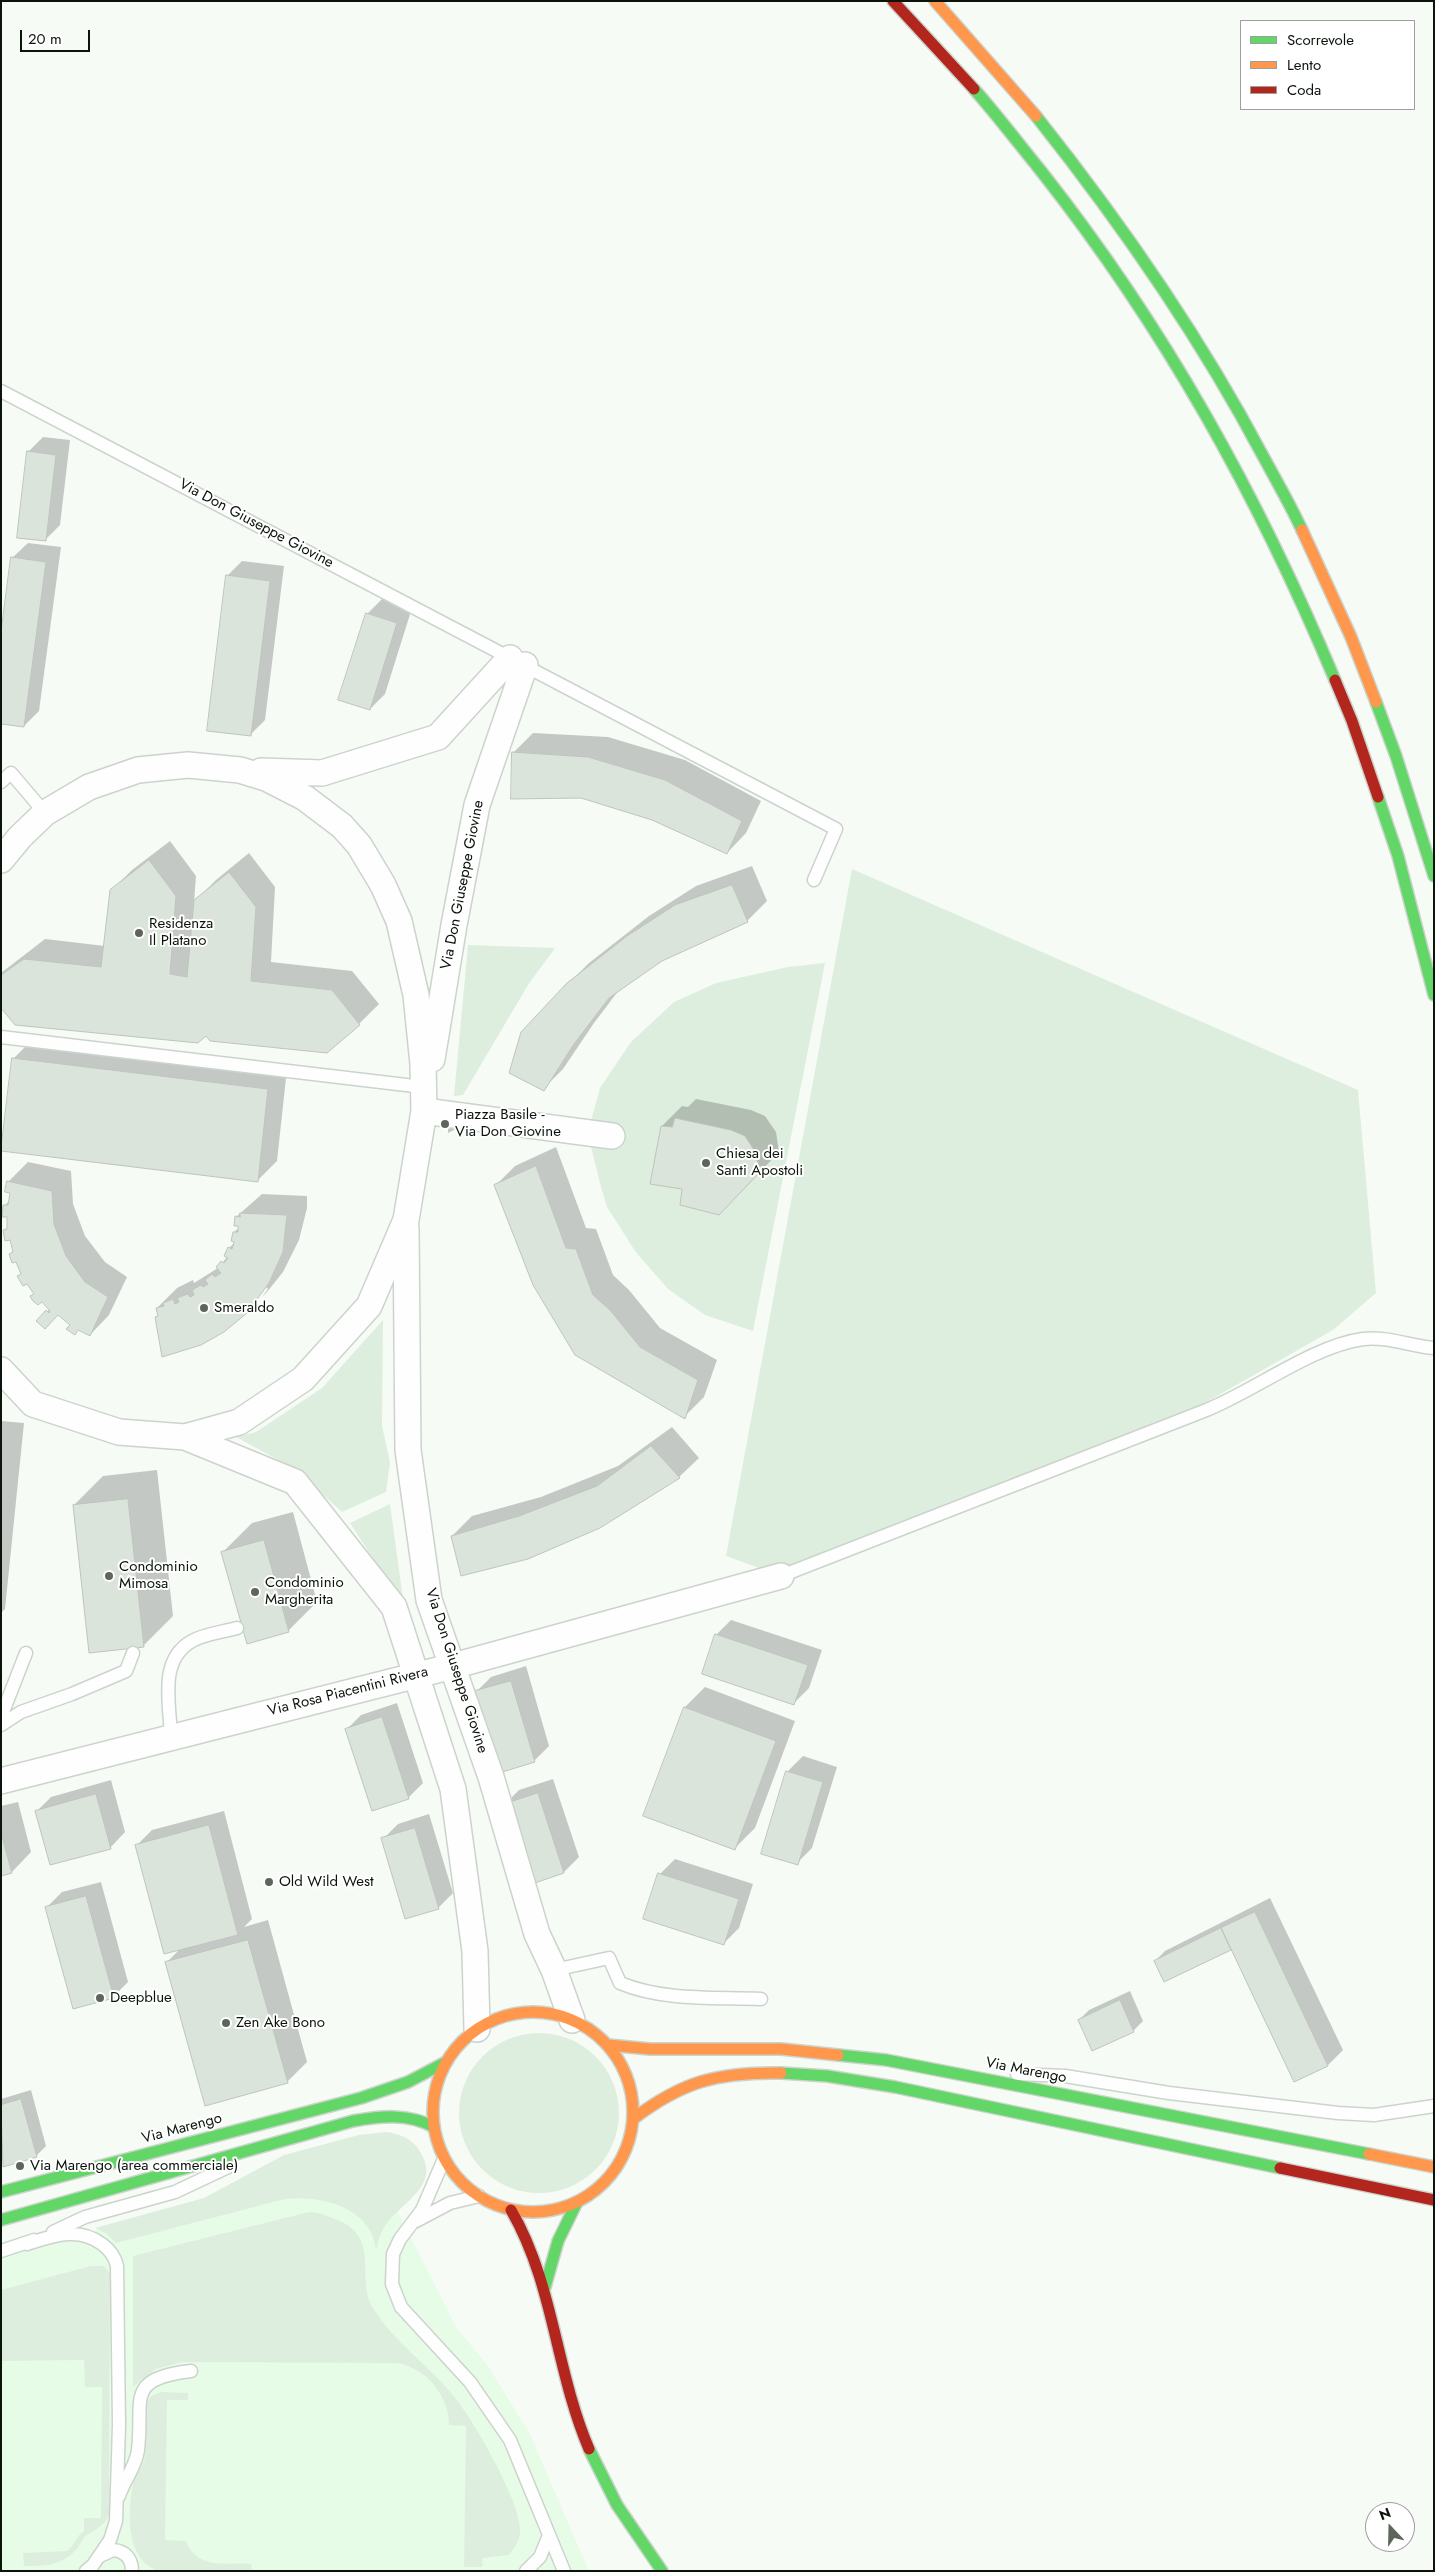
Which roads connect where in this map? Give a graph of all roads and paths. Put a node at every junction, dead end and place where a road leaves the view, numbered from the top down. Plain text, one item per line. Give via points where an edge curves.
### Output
1 (893, 1) edge
2 (935, 1) edge
3 (1, 391) edge
4 (518, 661) junction
5 (240, 770) junction
6 (1, 782) edge
7 (45, 813) junction
8 (1, 860) edge
9 (1434, 876) edge
10 (814, 880) dead end
11 (1434, 995) edge
12 (1, 1037) edge
13 (423, 1099) junction
14 (612, 1136) dead end
15 (406, 1220) junction
16 (1434, 1348) edge
17 (1, 1370) edge
18 (185, 1437) junction
19 (781, 1576) joint
20 (237, 1628) dead end
21 (26, 1653) dead end
22 (133, 1653) dead end
23 (453, 1666) junction
24 (416, 1674) junction
25 (1, 1717) edge
26 (1, 1725) edge
27 (171, 1737) junction
28 (1, 1781) edge
29 (554, 1970) junction
30 (761, 1999) dead end
31 (572, 2020) junction
32 (477, 2029) junction
33 (608, 2045) junction
34 (446, 2062) junction
35 (950, 2071) junction
36 (1434, 2106) edge
37 (633, 2119) junction
38 (434, 2127) junction
39 (284, 2140) junction
40 (444, 2159) junction
41 (1434, 2167) edge
42 (1, 2192) edge
43 (479, 2196) junction
44 (1434, 2200) edge
45 (577, 2202) junction
46 (511, 2210) junction
47 (1, 2220) edge
48 (412, 2224) junction
49 (26, 2244) junction
50 (1, 2251) edge
51 (545, 2287) junction
52 (192, 2371) dead end
53 (116, 2521) junction
54 (549, 2535) junction
55 (128, 2557) junction
56 (96, 2565) edge
57 (86, 2571) edge
58 (132, 2571) edge
59 (141, 2571) edge
60 (526, 2571) edge
61 (564, 2571) edge
62 (662, 2571) edge

1 - 11 main road via 943,52 1032,159 1116,270 1191,384 1257,504 1312,623 1362,746 1396,852
2 - 9 main road via 1061,147 1141,253 1215,368 1283,490 1338,610 1388,734
3 - 4 lane, Via Don Giuseppe Giovine
4 - 5 street via 438,737 322,773
4 - 10 lane, Via Don Giuseppe Giovine via 836,829
4 - 13 street, Via Don Giuseppe Giovine via 477,805
5 - 7 street via 188,765 138,770 89,787
5 - 13 street via 286,788 323,810 342,826 372,864 399,921 412,974 419,1021
6 - 7 lane via 11,773
7 - 8 street
12 - 13 lane
13 - 14 street
13 - 15 street
15 - 18 street via 368,1306 303,1379 239,1422
15 - 23 street, Via Don Giuseppe Giovine via 408,1450 429,1600
16 - 19 lane via 1386,1339 1363,1339 1341,1345 1316,1354 1206,1410
17 - 18 street via 33,1404 119,1432
18 - 24 street via 295,1482 394,1607
19 - 23 street, Via Rosa Piacentini Rivera
20 - 27 lane via 193,1640 177,1651 168,1669
21 - 25 lane
22 - 26 lane via 126,1671 21,1712
23 - 24 street, Via Rosa Piacentini Rivera
23 - 29 street, Via Don Giuseppe Giovine via 491,1777 537,1934
24 - 27 street, Via Rosa Piacentini Rivera
24 - 32 street via 453,1789 475,1951
27 - 28 street, Via Rosa Piacentini Rivera
29 - 30 lane via 609,1958 620,1983 639,1991 660,1995
29 - 31 street, Via Don Giuseppe Giovine
31 - 32 main road via 541,2012 517,2013
31 - 33 main road via 591,2030
32 - 34 main road via 457,2046
33 - 35 main road, Via Marengo via 650,2050 758,2048 811,2051
33 - 37 main road via 628,2078
34 - 38 main road via 434,2092
34 - 42 main road, Via Marengo via 423,2076 370,2094
35 - 36 lane via 1065,2076 1169,2093 1374,2115
35 - 41 main road, Via Marengo
37 - 44 main road via 665,2095 704,2079 757,2072 824,2075
37 - 45 main road via 630,2140 615,2170 596,2190
38 - 39 main road via 403,2117 372,2118
38 - 40 main road
39 - 47 main road
39 - 49 lane via 189,2186 85,2217
40 - 43 main road via 460,2181
40 - 48 lane via 435,2185
43 - 46 main road
43 - 48 lane via 450,2203
45 - 46 main road via 539,2212
45 - 51 main road via 558,2241
46 - 51 main road via 523,2229
48 - 54 lane via 393,2254 391,2279 397,2301 461,2371 494,2416 517,2456
49 - 50 lane
49 - 53 lane via 62,2234 80,2234 99,2242 116,2260 119,2425
51 - 62 main road via 561,2368 581,2430 600,2474 634,2535
52 - 53 lane via 162,2376 141,2393 138,2450 121,2492
53 - 56 lane
54 - 60 lane via 540,2557
54 - 61 lane
55 - 56 lane via 119,2550 106,2551
55 - 58 lane
55 - 59 lane
56 - 57 lane

